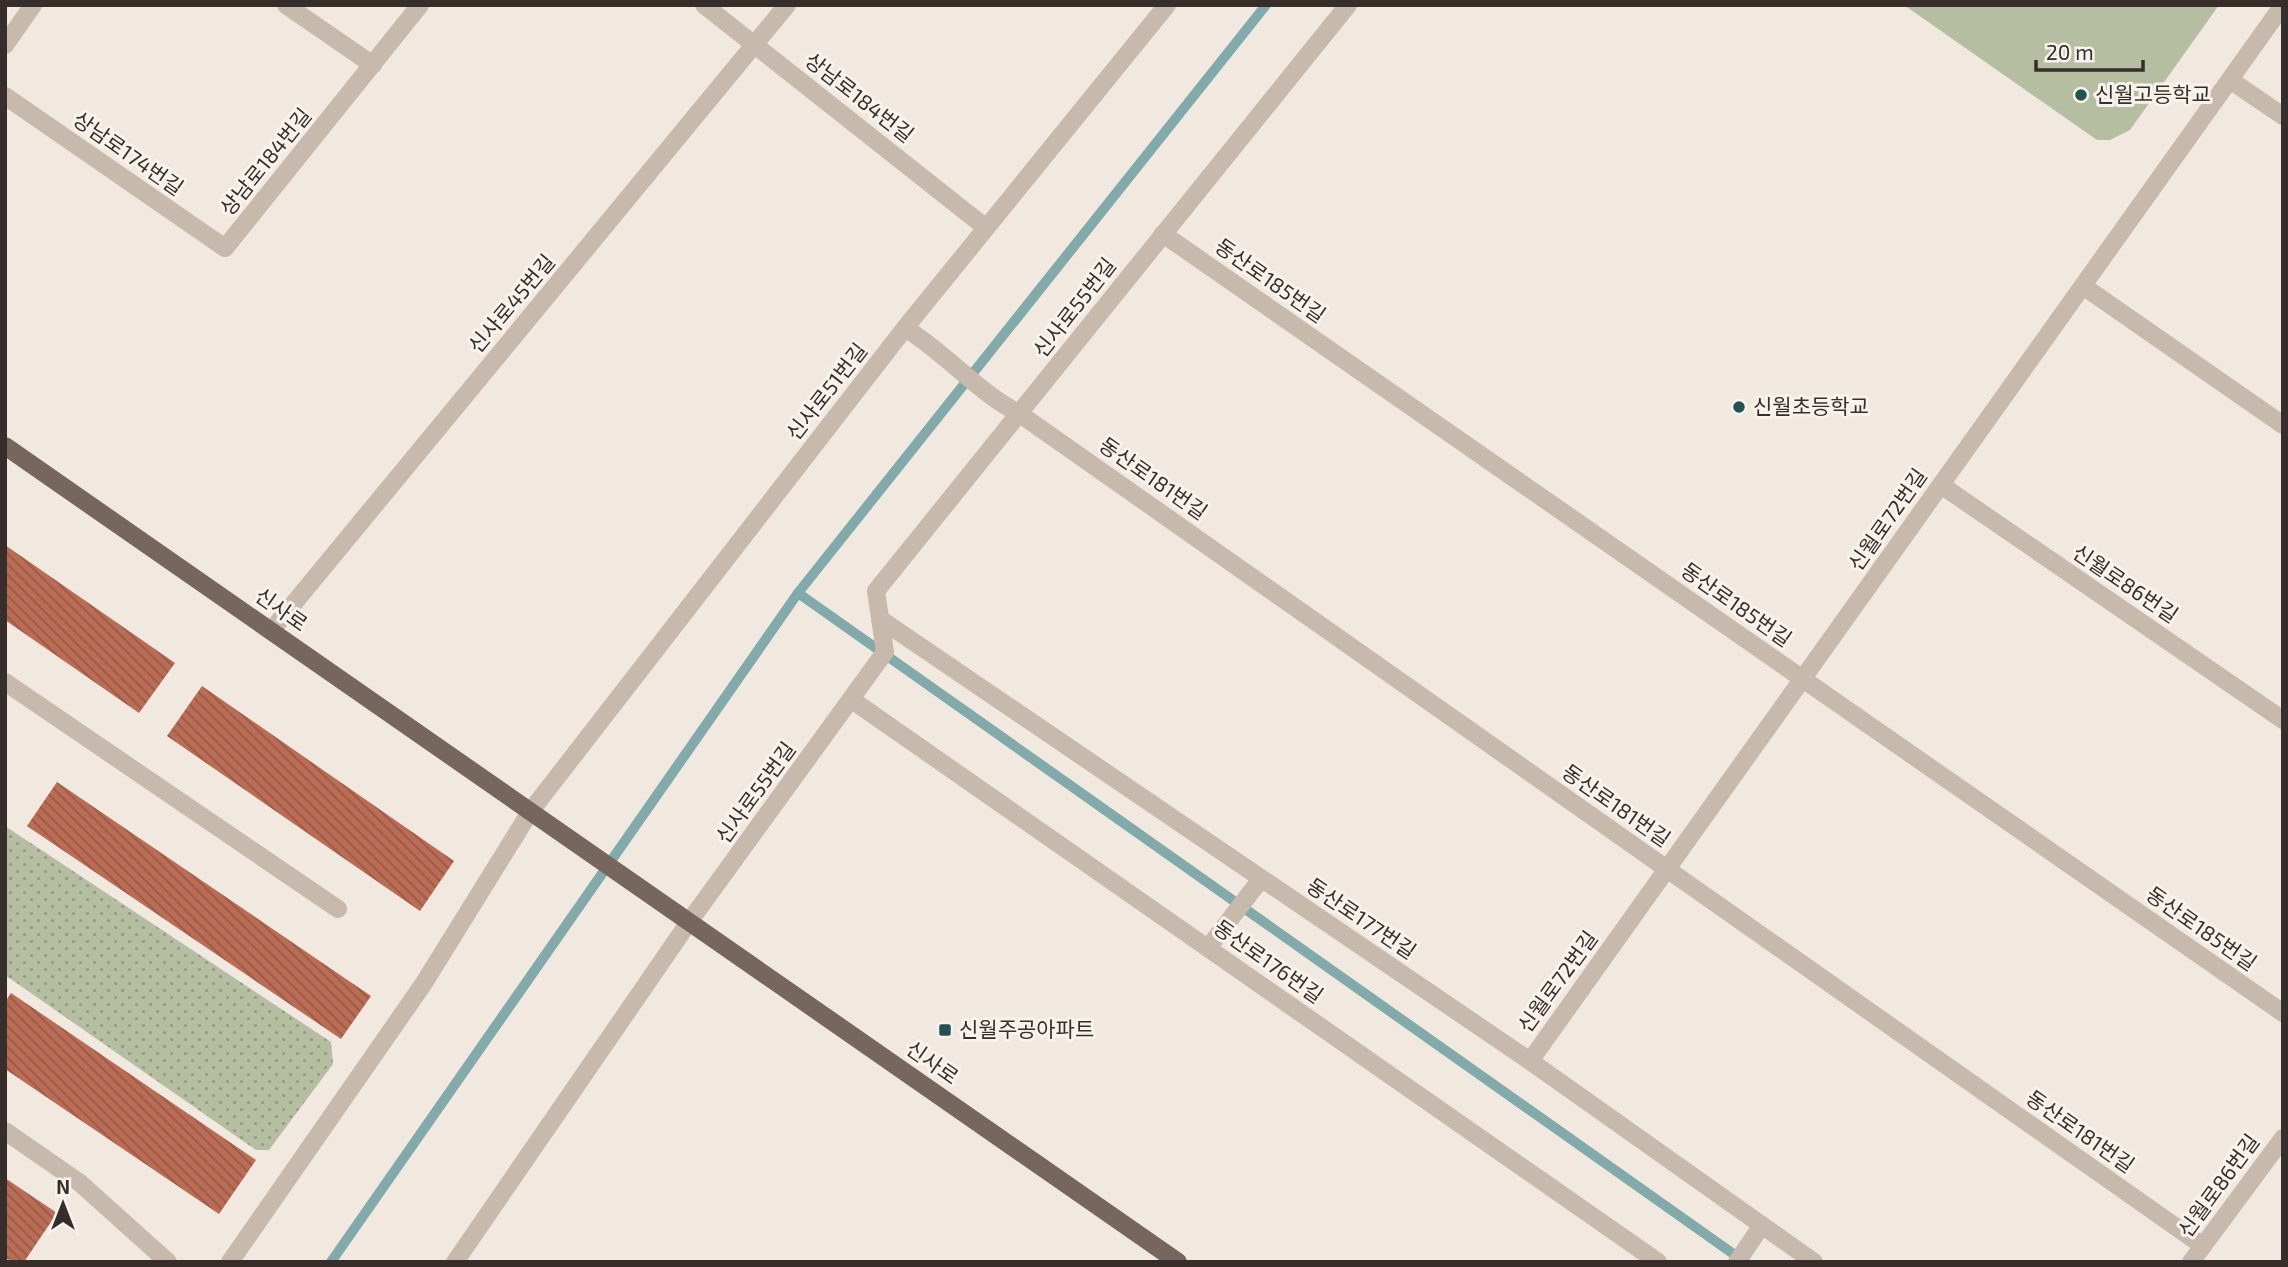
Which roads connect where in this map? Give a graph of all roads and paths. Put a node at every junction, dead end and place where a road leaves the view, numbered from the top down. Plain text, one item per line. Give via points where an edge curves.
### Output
1 (33, 5) edge
2 (286, 5) edge
3 (420, 5) edge
4 (704, 5) edge
5 (788, 5) edge
6 (1167, 5) edge
7 (1348, 5) edge
8 (2283, 5) edge
9 (755, 44) junction
10 (5, 45) edge
11 (373, 65) junction
12 (2230, 80) junction
13 (5, 96) edge
14 (2283, 116) edge
15 (985, 227) junction
16 (1163, 234) junction
17 (225, 248) joint
18 (2083, 286) junction
19 (905, 328) junction
20 (1020, 414) junction
21 (2283, 425) edge
22 (5, 446) edge
23 (1941, 485) junction
24 (880, 619) junction
25 (271, 631) junction
26 (1802, 679) junction
27 (5, 682) edge
28 (855, 695) junction
29 (2283, 720) edge
30 (530, 813) junction
31 (1667, 869) junction
32 (1258, 883) junction
33 (338, 909) dead end
34 (689, 922) junction
35 (1212, 943) junction
36 (2283, 1013) edge
37 (1530, 1061) junction
38 (5, 1131) edge
39 (2283, 1138) edge
40 (1762, 1225) junction
41 (2203, 1246) junction
42 (168, 1262) edge
43 (230, 1262) edge
44 (455, 1262) edge
45 (1178, 1262) edge
46 (1658, 1262) edge
47 (1737, 1262) edge
48 (1814, 1262) edge
49 (2191, 1262) edge

1 - 10 street
2 - 11 street
3 - 11 street, 상남로184번길
4 - 9 street, 상남로184번길
5 - 9 street, 신사로45번길
6 - 15 street, 신사로51번길
7 - 16 street, 신사로55번길
8 - 12 street, 신월로72번길
9 - 15 street, 상남로184번길
9 - 25 street, 신사로45번길
11 - 17 street, 상남로184번길
12 - 14 street
12 - 18 street, 신월로72번길
13 - 17 street, 상남로174번길
15 - 19 street, 신사로51번길
16 - 20 street, 신사로55번길
16 - 26 street, 동산로185번길
18 - 21 street
18 - 23 street, 신월로72번길
19 - 20 street, 동산로181번길 via 1002,405
19 - 30 street, 신사로51번길
20 - 24 street, 신사로55번길 via 876,591
20 - 31 street, 동산로181번길
22 - 25 main road, 신사로
23 - 26 street, 신월로72번길
23 - 29 street, 신월로86번길
24 - 28 street, 신사로55번길 via 885,652
24 - 32 street, 동산로177번길
25 - 30 main road, 신사로
26 - 31 street, 신월로72번길
26 - 36 street, 동산로185번길
27 - 33 street
28 - 34 street, 신사로55번길
28 - 35 street, 동산로176번길
30 - 34 main road, 신사로
30 - 43 street, 신사로51번길 via 424,983
31 - 37 street, 신월로72번길
31 - 41 street, 동산로181번길
32 - 35 street
32 - 37 street, 동산로177번길
34 - 44 street, 신사로55번길
34 - 45 main road, 신사로
35 - 46 street, 동산로176번길
37 - 40 street, 동산로177번길
38 - 42 street via 80,1183
39 - 41 street, 신월로86번길
40 - 47 street
40 - 48 street, 동산로177번길
41 - 49 street, 신월로86번길

